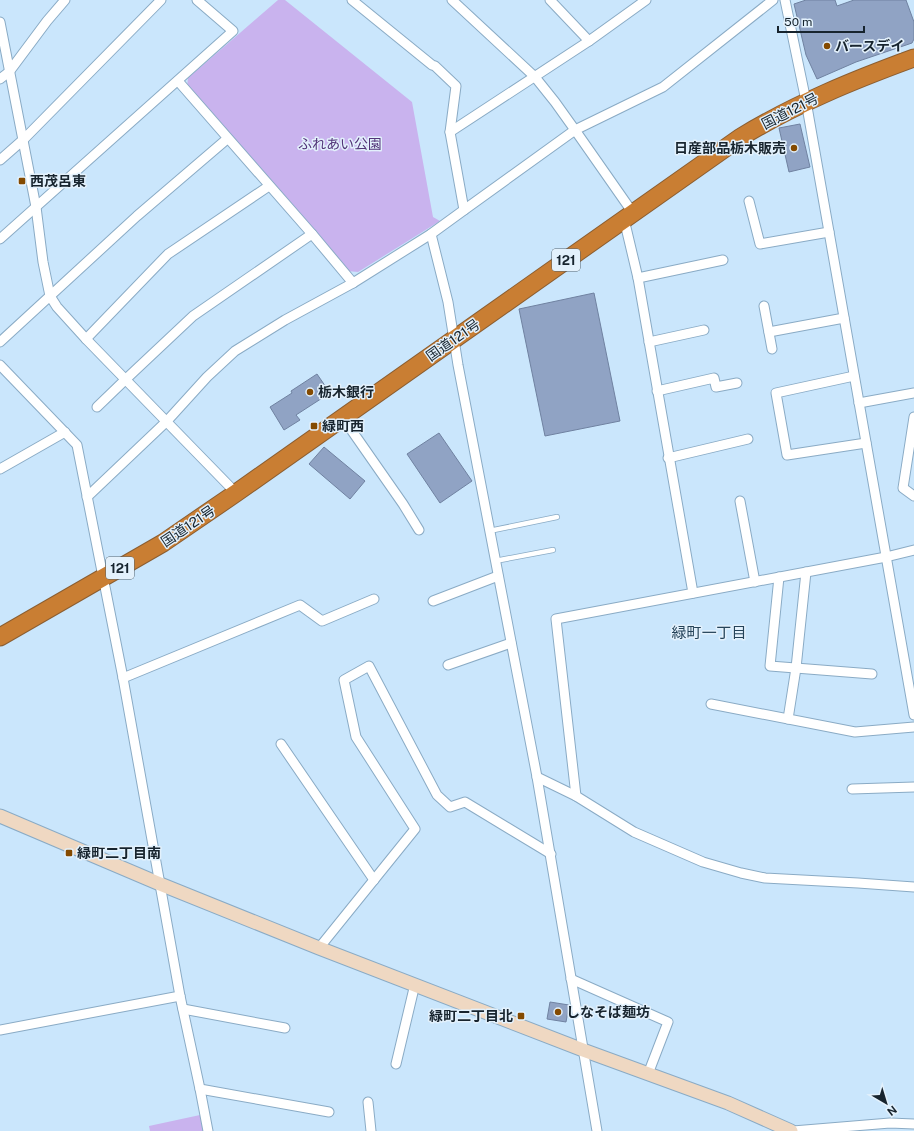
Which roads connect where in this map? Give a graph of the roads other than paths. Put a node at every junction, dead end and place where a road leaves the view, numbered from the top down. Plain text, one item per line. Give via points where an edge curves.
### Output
1 (65, 0) edge
2 (161, 0) edge
3 (197, 0) edge
4 (352, 0) edge
5 (452, 0) edge
6 (550, 0) edge
7 (773, 0) edge
8 (785, 0) edge
9 (643, 1) edge
10 (363, 3) edge
11 (0, 22) edge
12 (589, 41) junction
13 (914, 58) edge
14 (9, 72) junction
15 (535, 77) junction
16 (0, 79) edge
17 (178, 81) junction
18 (806, 101) junction
19 (575, 130) junction
20 (450, 132) junction
21 (24, 139) junction
22 (227, 139) junction
23 (0, 160) edge
24 (269, 186) junction
25 (749, 201) dead end
26 (36, 207) junction
27 (464, 210) junction
28 (629, 216) junction
29 (829, 232) junction
30 (312, 234) junction
31 (431, 234) junction
32 (0, 239) edge
33 (723, 260) dead end
34 (638, 278) junction
35 (352, 283) junction
36 (50, 296) junction
37 (764, 306) dead end
38 (844, 318) junction
39 (704, 330) dead end
40 (769, 332) junction
41 (86, 339) junction
42 (454, 340) junction
43 (0, 342) edge
44 (649, 342) junction
45 (772, 349) dead end
46 (0, 365) edge
47 (854, 376) junction
48 (126, 379) junction
49 (737, 383) dead end
50 (657, 391) junction
51 (914, 393) edge
52 (859, 403) junction
53 (97, 407) dead end
54 (914, 417) edge
55 (343, 418) junction
56 (167, 421) junction
57 (65, 432) junction
58 (913, 433) edge
59 (748, 439) dead end
60 (866, 443) junction
61 (0, 458) edge
62 (668, 458) junction
63 (3, 467) edge
64 (910, 471) edge
65 (236, 493) junction
66 (914, 496) edge
67 (87, 497) junction
68 (740, 501) dead end
69 (557, 517) dead end
70 (419, 530) dead end
71 (489, 531) junction
72 (553, 550) dead end
73 (914, 550) edge
74 (886, 557) junction
75 (495, 561) junction
76 (806, 572) junction
77 (498, 576) junction
78 (779, 577) junction
79 (103, 578) junction
80 (755, 582) junction
81 (693, 593) junction
82 (374, 599) dead end
83 (434, 601) dead end
84 (0, 637) edge
85 (511, 643) junction
86 (448, 665) dead end
87 (796, 668) junction
88 (872, 674) dead end
89 (123, 678) junction
90 (912, 687) edge
91 (711, 704) dead end
92 (914, 715) edge
93 (788, 719) junction
94 (914, 727) edge
95 (281, 744) dead end
96 (537, 778) junction
97 (914, 787) edge
98 (852, 789) dead end
99 (576, 796) junction
100 (0, 816) edge
101 (551, 854) junction
102 (374, 880) junction
103 (160, 884) junction
104 (914, 887) edge
105 (319, 948) junction
106 (571, 979) junction
107 (415, 984) junction
108 (180, 996) junction
109 (183, 1009) junction
110 (285, 1028) dead end
111 (0, 1030) edge
112 (583, 1050) junction
113 (396, 1064) dead end
114 (648, 1074) junction
115 (200, 1089) junction
116 (368, 1102) dead end
117 (329, 1112) dead end
118 (914, 1124) edge
119 (208, 1131) edge
120 (371, 1131) edge
121 (597, 1131) edge
122 (792, 1131) edge

1 - 14 street
2 - 21 street
3 - 17 street via 233,31
4 - 10 street
5 - 15 street
6 - 12 street
7 - 19 street via 663,87
8 - 18 street
9 - 12 street
10 - 20 street via 456,86
11 - 14 street
12 - 15 street
13 - 18 highway, 国道121号 / 121
14 - 16 street
14 - 21 street
15 - 19 street
15 - 20 street
17 - 22 street
17 - 26 street
18 - 28 highway, 国道121号 / 121 via 741,137
18 - 29 street
19 - 27 street
19 - 28 street
20 - 27 street
21 - 23 street
21 - 26 street
22 - 24 street
22 - 36 street via 137,216
24 - 30 street
24 - 41 street via 168,254
25 - 29 street via 760,244
26 - 32 street
26 - 36 street
27 - 31 street
28 - 34 street
28 - 42 highway, 国道121号 / 121
29 - 38 street
30 - 35 street
30 - 48 street via 193,316
31 - 35 street
31 - 42 street via 448,302
33 - 34 street
34 - 44 street
35 - 56 street via 235,351
36 - 41 street
36 - 43 street
37 - 40 street
38 - 40 street
38 - 47 street
39 - 44 street
40 - 45 street
41 - 48 street
42 - 55 highway, 国道121号 / 121
42 - 71 street
44 - 50 street
46 - 57 street
47 - 52 street
47 - 60 street via 776,393 787,455
48 - 53 street
48 - 56 street
49 - 50 street via 716,387 714,378
50 - 62 street
51 - 52 street
52 - 60 street
54 - 58 street
55 - 65 highway, 国道121号 / 121
55 - 70 street
56 - 65 street
56 - 67 street
57 - 63 street
57 - 67 street via 77,445
58 - 64 street
59 - 62 street
60 - 74 street
61 - 63 street
62 - 81 street
64 - 66 street via 903,488
65 - 79 highway, 国道121号 / 121 via 163,543
67 - 79 street
68 - 80 street
69 - 71 lane
71 - 75 street
72 - 75 lane
73 - 74 street
74 - 76 street
74 - 90 street
75 - 77 street
76 - 78 street
76 - 87 street
77 - 83 street
77 - 85 street
78 - 80 street
78 - 87 street via 770,666
79 - 84 highway, 国道121号 / 121
79 - 89 street
80 - 81 street
81 - 99 street via 556,619
82 - 89 street via 322,621 300,604
85 - 86 street
85 - 96 street
87 - 88 street
87 - 93 street
89 - 103 street
90 - 92 street
91 - 93 street
93 - 94 street via 856,732
95 - 102 street
96 - 99 street
96 - 101 street
97 - 98 street
99 - 104 street via 634,832 703,862 741,873 765,878
100 - 103 street
101 - 102 street via 465,802 450,807 437,795 369,666 344,680 356,737 415,829
101 - 106 street
102 - 105 street
103 - 105 street
103 - 108 street
105 - 107 street
106 - 112 street
106 - 114 street via 668,1022
107 - 112 street
107 - 113 street
108 - 109 street
108 - 111 street
109 - 110 street
109 - 115 street
112 - 114 street
112 - 121 street
114 - 122 street via 728,1103
115 - 117 street
115 - 119 street
116 - 120 street
118 - 122 street via 890,1123

